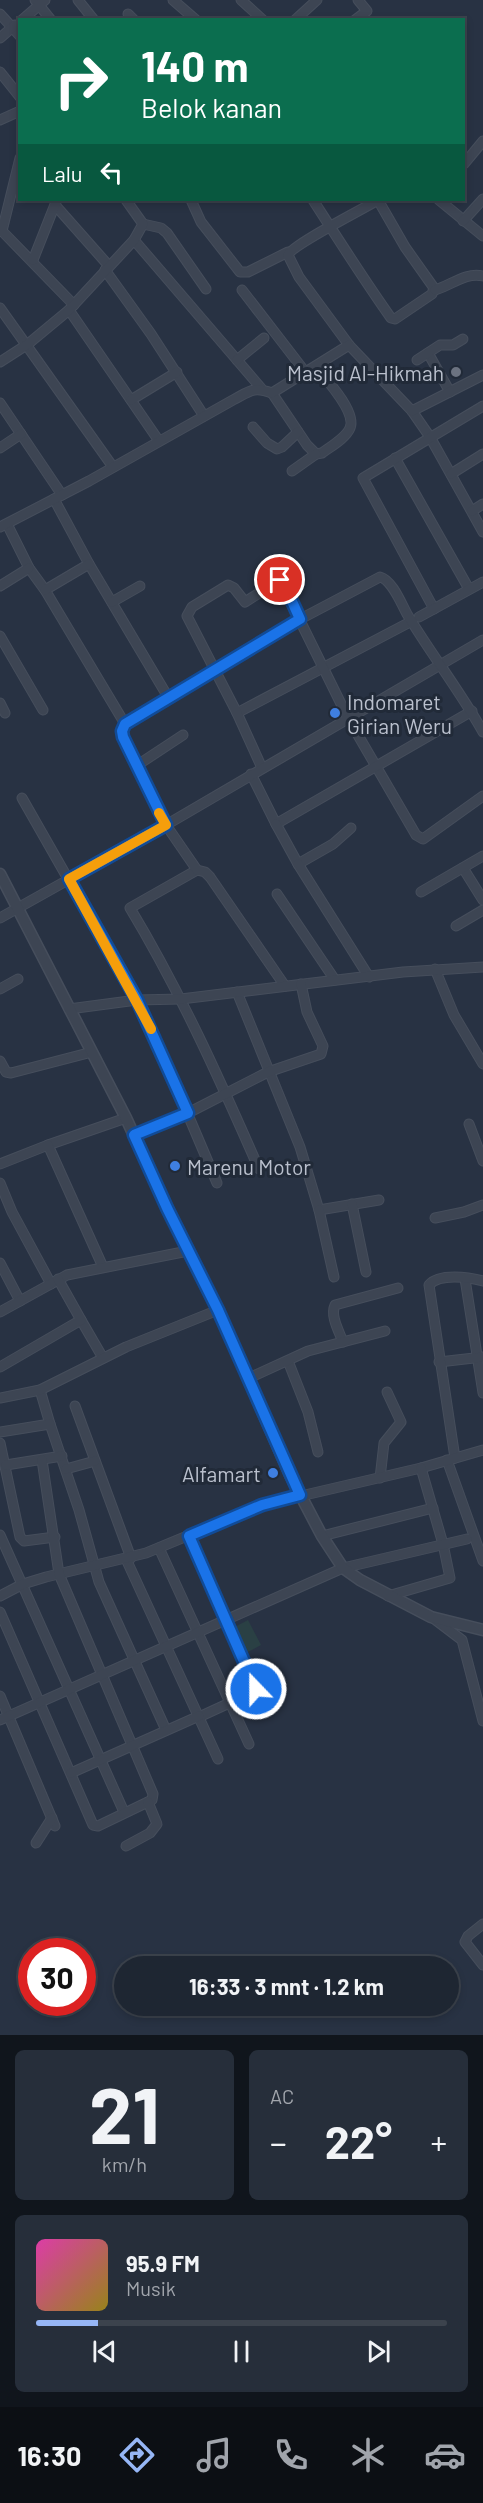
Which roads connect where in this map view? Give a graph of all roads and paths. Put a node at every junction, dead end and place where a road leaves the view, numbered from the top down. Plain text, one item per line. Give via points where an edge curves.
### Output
1 (78, 0) edge
2 (173, 0) edge
3 (241, 0) edge
4 (317, 0) edge
5 (358, 0) edge
6 (40, 2) edge
7 (0, 14) edge
8 (23, 18) edge
9 (50, 18) edge
10 (92, 18) edge
11 (194, 18) edge
12 (261, 18) edge
13 (297, 18) edge
14 (358, 18) edge
15 (18, 23) edge
16 (0, 38) edge
17 (0, 72) edge
18 (18, 94) edge
19 (18, 112) edge
20 (0, 120) edge
21 (483, 141) edge
22 (465, 163) edge
23 (18, 165) edge
24 (483, 199) edge
25 (127, 201) edge
26 (191, 201) edge
27 (314, 201) edge
28 (376, 201) edge
29 (379, 201) edge
30 (440, 201) edge
31 (56, 202) edge
32 (463, 221) junction
33 (143, 224) junction
34 (331, 227) junction
35 (2, 232) edge
36 (483, 236) edge
37 (134, 240) junction
38 (288, 252) junction
39 (33, 260) junction
40 (107, 268) junction
41 (483, 276) edge
42 (206, 290) dead end
43 (242, 290) dead end
44 (435, 290) junction
45 (71, 307) junction
46 (0, 308) edge
47 (264, 338) dead end
48 (463, 339) dead end
49 (28, 344) junction
50 (349, 345) junction
51 (428, 353) junction
52 (237, 360) junction
53 (417, 360) dead end
54 (0, 362) edge
55 (316, 367) junction
56 (177, 372) junction
57 (306, 373) junction
58 (483, 375) edge
59 (261, 388) junction
60 (450, 392) junction
61 (272, 393) junction
62 (131, 400) junction
63 (0, 403) edge
64 (483, 406) edge
65 (412, 411) junction
66 (204, 416) junction
67 (253, 427) dead end
68 (298, 432) junction
69 (21, 434) junction
70 (430, 437) junction
71 (159, 441) junction
72 (0, 448) edge
73 (316, 454) junction
74 (483, 454) edge
75 (395, 458) junction
76 (113, 467) junction
77 (292, 471) dead end
78 (451, 474) junction
79 (58, 497) junction
80 (483, 504) edge
81 (472, 511) junction
82 (3, 525) edge
83 (483, 532) edge
84 (89, 564) junction
85 (29, 568) junction
86 (483, 582) edge
87 (0, 586) edge
88 (140, 586) dead end
89 (469, 589) junction
90 (45, 590) junction
91 (111, 602) junction
92 (434, 609) junction
93 (300, 619) junction
94 (416, 619) junction
95 (0, 636) edge
96 (483, 640) edge
97 (441, 664) junction
98 (324, 667) junction
99 (213, 669) junction
100 (168, 697) junction
101 (0, 703) edge
102 (43, 710) dead end
103 (472, 711) junction
104 (5, 713) dead end
105 (237, 713) junction
106 (348, 718) junction
107 (125, 724) junction
108 (483, 732) edge
109 (183, 735) dead end
110 (376, 765) junction
111 (136, 766) junction
112 (262, 768) junction
113 (251, 774) junction
114 (483, 796) edge
115 (22, 798) dead end
116 (276, 824) junction
117 (166, 825) junction
118 (351, 828) dead end
119 (483, 856) edge
120 (298, 864) junction
121 (463, 868) junction
122 (197, 870) junction
123 (0, 874) edge
124 (69, 879) junction
125 (421, 892) dead end
126 (277, 894) dead end
127 (483, 900) edge
128 (18, 907) junction
129 (483, 910) edge
130 (0, 918) edge
131 (456, 926) dead end
132 (483, 967) edge
133 (435, 969) junction
134 (369, 977) junction
135 (18, 979) dead end
136 (335, 980) junction
137 (301, 984) junction
138 (285, 986) junction
139 (0, 989) edge
140 (237, 992) junction
141 (180, 999) junction
142 (137, 1000) junction
143 (69, 1009) junction
144 (92, 1052) junction
145 (0, 1061) edge
146 (483, 1064) edge
147 (268, 1072) junction
148 (226, 1093) junction
149 (188, 1113) junction
150 (126, 1118) junction
151 (469, 1124) dead end
152 (134, 1135) junction
153 (48, 1145) junction
154 (483, 1161) edge
155 (0, 1164) edge
156 (260, 1169) dead end
157 (0, 1183) edge
158 (217, 1183) dead end
159 (380, 1200) dead end
160 (352, 1204) junction
161 (483, 1205) edge
162 (319, 1210) junction
163 (435, 1218) dead end
164 (188, 1251) junction
165 (0, 1263) edge
166 (103, 1267) junction
167 (366, 1272) dead end
168 (334, 1277) dead end
169 (465, 1279) junction
170 (483, 1281) edge
171 (54, 1282) junction
172 (398, 1288) dead end
173 (20, 1300) junction
174 (218, 1310) junction
175 (0, 1312) edge
176 (81, 1320) junction
177 (385, 1331) dead end
178 (343, 1342) junction
179 (479, 1357) edge
180 (103, 1358) junction
181 (288, 1361) junction
182 (439, 1362) junction
183 (0, 1367) edge
184 (249, 1378) junction
185 (40, 1390) junction
186 (387, 1392) dead end
187 (483, 1393) edge
188 (0, 1398) edge
189 (75, 1406) dead end
190 (50, 1424) junction
191 (0, 1432) edge
192 (0, 1443) edge
193 (483, 1450) edge
194 (318, 1452) dead end
195 (62, 1456) junction
196 (451, 1459) junction
197 (42, 1460) junction
198 (95, 1461) junction
199 (6, 1465) junction
200 (421, 1468) junction
201 (66, 1469) junction
202 (380, 1478) junction
203 (300, 1495) junction
204 (433, 1508) junction
205 (0, 1535) edge
206 (189, 1536) junction
207 (322, 1536) junction
208 (54, 1537) junction
209 (467, 1539) dead end
210 (443, 1544) junction
211 (159, 1548) junction
212 (129, 1559) junction
213 (483, 1561) edge
214 (94, 1565) junction
215 (343, 1568) junction
216 (59, 1574) junction
217 (23, 1584) junction
218 (0, 1596) edge
219 (388, 1596) junction
220 (0, 1612) edge
221 (431, 1617) junction
222 (226, 1620) junction
223 (483, 1630) edge
224 (197, 1632) junction
225 (165, 1646) junction
226 (135, 1660) junction
227 (101, 1674) junction
228 (70, 1689) junction
229 (0, 1696) edge
230 (40, 1702) junction
231 (230, 1704) junction
232 (199, 1717) junction
233 (4, 1718) edge
234 (483, 1721) edge
235 (166, 1730) junction
236 (249, 1744) dead end
237 (131, 1746) junction
238 (218, 1759) dead end
239 (101, 1760) junction
240 (71, 1773) junction
241 (148, 1802) junction
242 (124, 1812) junction
243 (36, 1843) dead end
244 (126, 1846) dead end
245 (483, 1924) edge
246 (483, 1965) edge

1 - 10 street
2 - 11 street
3 - 12 street
4 - 13 street
5 - 14 street via 367,11
6 - 8 street
6 - 9 street
7 - 15 street
15 - 16 street
17 - 18 street
19 - 20 street
21 - 22 street
23 - 35 street
24 - 32 street
25 - 33 street
26 - 38 street via 201,222 240,272 248,272
27 - 34 street
28 - 34 street
29 - 44 street
30 - 32 street
31 - 39 street
31 - 40 street
32 - 36 street
33 - 37 street
33 - 42 street via 167,233
34 - 38 street
34 - 44 street via 391,318
35 - 39 street
37 - 40 street
37 - 52 street
38 - 50 street via 299,277
39 - 45 street
40 - 45 street
40 - 56 street
41 - 44 street via 469,274
43 - 57 street
45 - 49 street
45 - 62 street
46 - 49 street
47 - 52 street
48 - 51 street
49 - 54 street
49 - 76 street
50 - 55 street
50 - 65 street
51 - 53 street
51 - 60 street
52 - 59 street
55 - 57 street
55 - 73 street via 346,407 351,424 336,443
56 - 62 street
56 - 66 street
57 - 61 street
58 - 60 street
59 - 61 street
59 - 66 street
60 - 65 street
61 - 68 street
62 - 71 street
63 - 69 street
64 - 70 street
65 - 70 street
66 - 71 street
67 - 68 street via 277,449
68 - 73 street
69 - 72 street
69 - 79 street
70 - 75 street
70 - 78 street
71 - 76 street
73 - 77 street
74 - 78 street
75 - 89 street
75 - 92 street via 364,477 363,482
76 - 79 street
78 - 81 street
79 - 82 street
79 - 84 street
80 - 81 street
81 - 83 street
82 - 85 street
84 - 90 street
84 - 91 street
85 - 87 street
85 - 90 street
86 - 89 street
88 - 91 street
89 - 92 street
90 - 107 street
91 - 100 street
92 - 94 street
93 - 94 street via 380,577
93 - 98 street
93 - 99 street
93 - 99 street via 282,581 245,602 234,588 226,586 192,607 187,616
94 - 97 street
94 - 98 street
95 - 102 street
96 - 97 street
97 - 103 street
97 - 106 street
98 - 105 street
98 - 106 street
99 - 100 street
99 - 105 street
100 - 107 street
101 - 104 street
103 - 108 street
103 - 110 street
105 - 112 street
106 - 110 street
106 - 112 street
107 - 111 street via 122,731
109 - 111 street
110 - 114 street via 419,838 428,836
110 - 116 street
111 - 117 street
112 - 113 street
113 - 116 street
113 - 117 street
115 - 124 street
116 - 120 street
117 - 122 street
117 - 124 street
118 - 120 street via 333,844
119 - 121 street
120 - 134 street
121 - 125 street
121 - 127 street
122 - 138 street via 210,877
122 - 141 street via 130,908
123 - 128 street
124 - 128 street
124 - 142 street
126 - 136 street
128 - 130 street
128 - 143 street
129 - 131 street
132 - 133 street
133 - 134 street
133 - 146 street via 454,1016
134 - 136 street
135 - 139 street
136 - 137 street
137 - 138 street
137 - 147 street via 307,1012 323,1051
138 - 140 street
140 - 141 street
140 - 147 street
141 - 142 street
141 - 148 street
142 - 143 street
142 - 149 street
143 - 144 street
144 - 145 street via 11,1073 6,1072
144 - 150 street
147 - 148 street
147 - 162 street via 300,1147
148 - 149 street
148 - 156 street
149 - 152 street
149 - 158 street
150 - 152 street
150 - 153 street
151 - 154 street
152 - 164 street
153 - 155 street
153 - 166 street
157 - 171 street via 12,1212
159 - 160 street
160 - 162 street
160 - 167 street
161 - 163 street
162 - 168 street
164 - 166 street
164 - 174 street
165 - 173 street
166 - 171 street
169 - 170 street
169 - 179 street
169 - 182 street via 436,1278 429,1285
171 - 173 street
171 - 176 street
172 - 178 street via 335,1305 334,1316
173 - 175 street
174 - 180 street
174 - 184 street
176 - 180 street
176 - 183 street
177 - 178 street
178 - 181 street
179 - 182 street
179 - 187 street
180 - 185 street
181 - 184 street
181 - 194 street via 309,1412
182 - 196 street
184 - 203 street
185 - 188 street
185 - 190 street
186 - 202 street via 401,1422 384,1443
189 - 198 street
190 - 191 street
190 - 195 street
192 - 199 street
193 - 196 street
195 - 197 street
195 - 201 street
196 - 200 street
196 - 213 street
197 - 199 street
197 - 208 street
198 - 201 street
198 - 212 street
199 - 208 street via 21,1540
200 - 202 street
200 - 204 street
201 - 214 street
202 - 203 street
203 - 206 street via 262,1505
203 - 207 street
204 - 207 street
204 - 210 street
205 - 217 street
206 - 211 street
206 - 222 street
207 - 215 street
208 - 216 street
209 - 210 street
210 - 215 street
210 - 219 street via 450,1579
211 - 212 street
211 - 224 street
212 - 214 street
212 - 225 street
214 - 216 street
214 - 226 street
215 - 219 street
215 - 222 street
216 - 217 street
216 - 227 street
217 - 218 street
217 - 228 street
219 - 221 street
220 - 230 street
221 - 223 street
221 - 234 street via 462,1640
222 - 224 street
222 - 231 street via 256,1687 254,1692
224 - 225 street
224 - 231 street
225 - 226 street
225 - 232 street
226 - 227 street
226 - 235 street
227 - 228 street
227 - 237 street
228 - 230 street
228 - 239 street
229 - 233 street
230 - 233 street
230 - 240 street
231 - 232 street
231 - 236 street
232 - 235 street
232 - 238 street
233 - 243 street via 53,1822
235 - 237 street
237 - 239 street
237 - 241 street via 153,1796
239 - 240 street
239 - 242 street
240 - 242 street via 93,1825
241 - 242 street
241 - 244 street via 157,1824 150,1833
245 - 246 street via 465,1942

